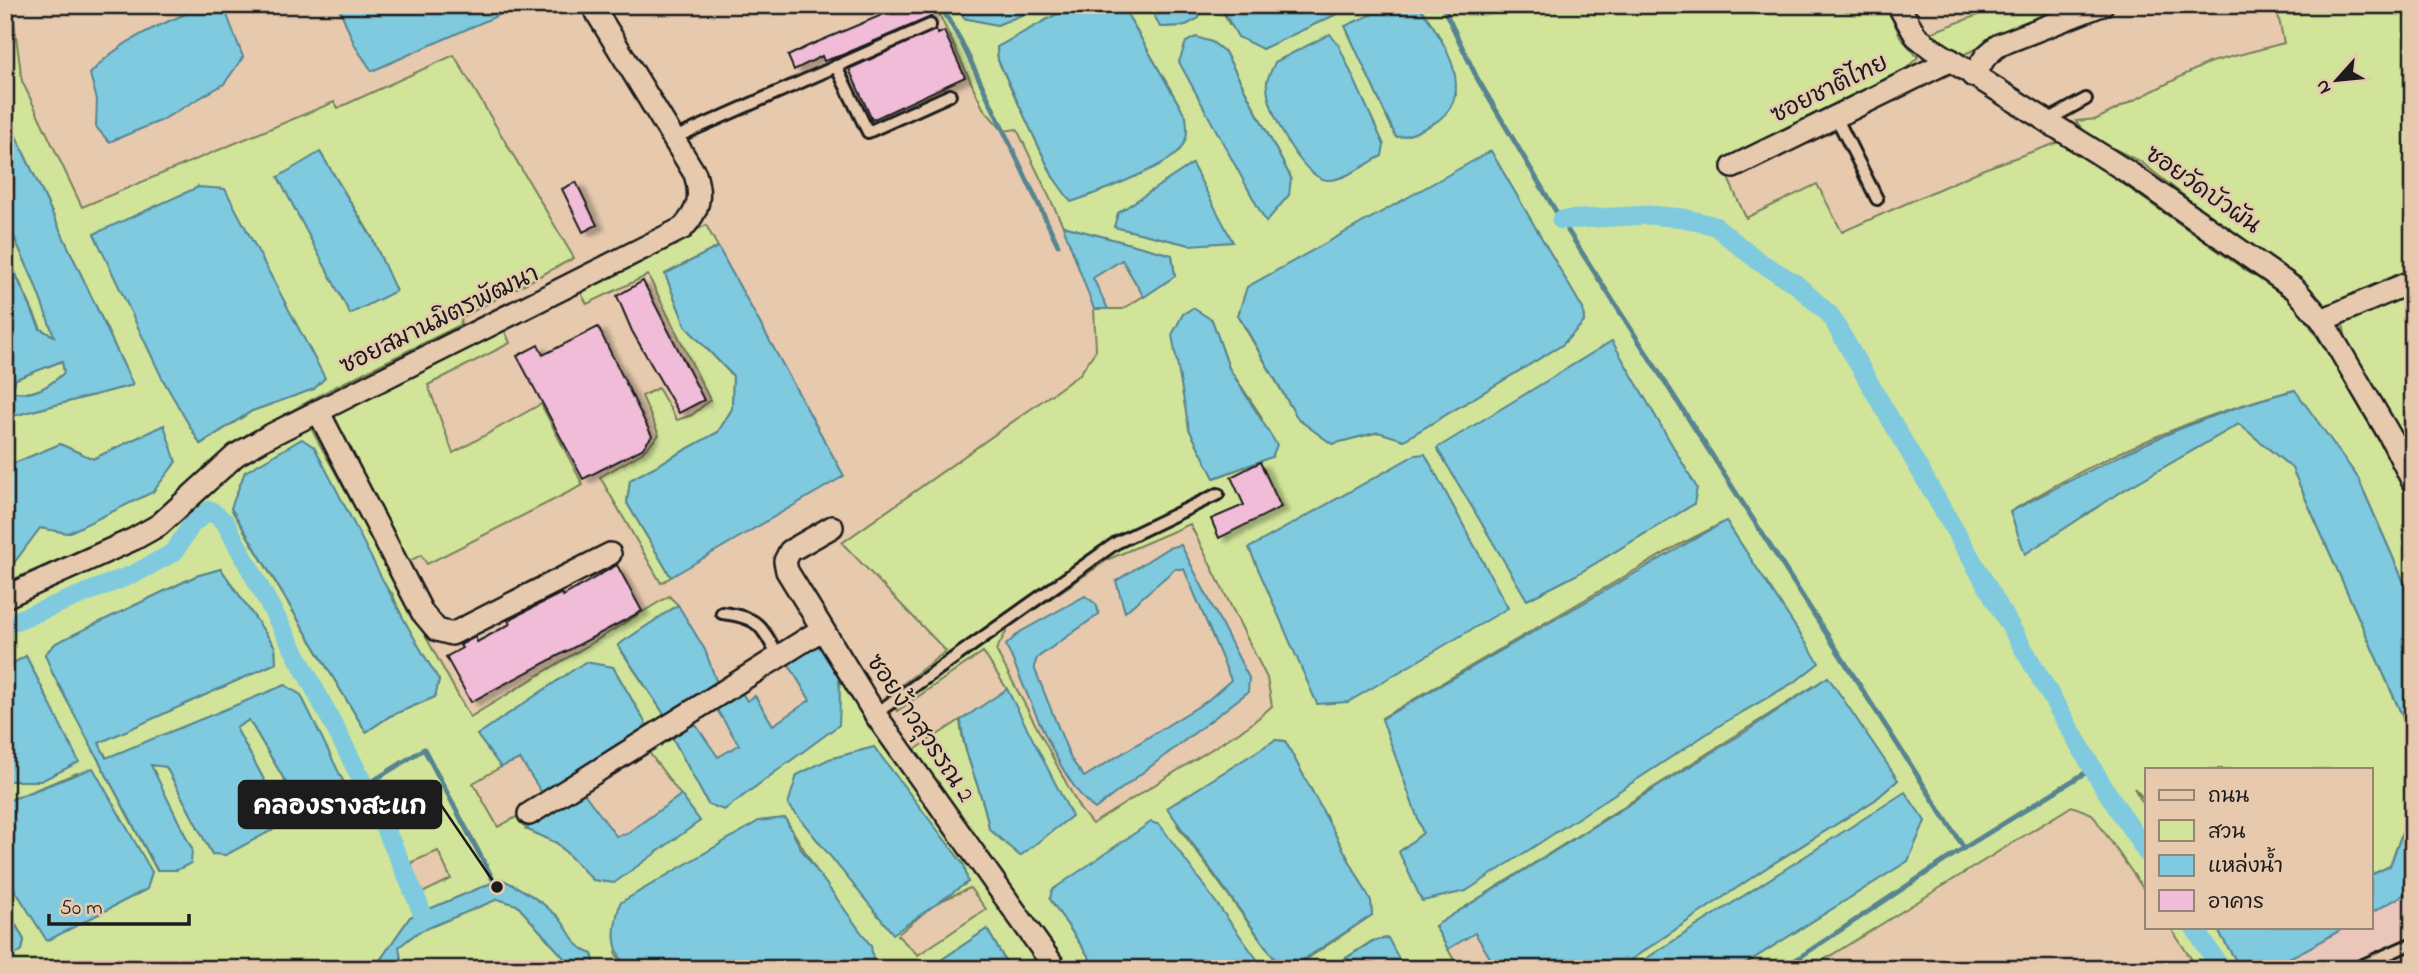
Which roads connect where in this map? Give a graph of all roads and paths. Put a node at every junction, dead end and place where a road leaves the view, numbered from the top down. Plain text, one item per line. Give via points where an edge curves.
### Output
1 (592, 5) edge
2 (1898, 5) edge
3 (2102, 5) edge
4 (930, 25) dead end
5 (1951, 60) junction
6 (836, 66) junction
7 (1973, 76) junction
8 (950, 95) dead end
9 (2086, 99) dead end
10 (1836, 117) junction
11 (2048, 120) junction
12 (673, 139) junction
13 (1733, 167) dead end
14 (1877, 199) dead end
15 (2413, 281) edge
16 (2322, 320) junction
17 (318, 411) junction
18 (2413, 482) edge
19 (1218, 494) dead end
20 (832, 527) dead end
21 (610, 554) dead end
22 (5, 597) edge
23 (722, 613) dead end
24 (821, 630) junction
25 (778, 656) junction
26 (875, 714) junction
27 (529, 814) dead end
28 (2413, 943) edge
29 (1056, 969) edge
30 (2354, 969) edge

1 - 12 street, ซอยสมานมิตรพัฒนา
2 - 5 street, ซอยวัดบัวผัน via 1916,36
3 - 7 street via 2000,45
4 - 6 lane
5 - 7 street, ซอยวัดบัวผัน
5 - 10 street, ซอยชาติไทย
6 - 8 lane via 868,132
6 - 12 lane
7 - 11 street, ซอยวัดบัวผัน
9 - 11 lane
10 - 13 street, ซอยชาติไทย
10 - 14 lane
11 - 16 street, ซอยวัดบัวผัน via 2270,270 2295,289
12 - 17 street, ซอยสมานมิตรพัฒนา via 700,191 699,205 683,228
15 - 16 street
16 - 18 street, ซอยวัดบัวผัน
17 - 21 street via 422,612 437,630 452,634
17 - 22 street, ซอยสมานมิตรพัฒนา via 236,455 177,511 134,540
19 - 26 lane via 1116,543
20 - 24 street, ซอยง้าวสุวรรณ 2 via 790,551 785,561
23 - 25 lane via 748,616 762,627
24 - 25 street
24 - 26 street, ซอยง้าวสุวรรณ 2
25 - 27 street
26 - 29 street, ซอยง้าวสุวรรณ 2
28 - 30 lane

